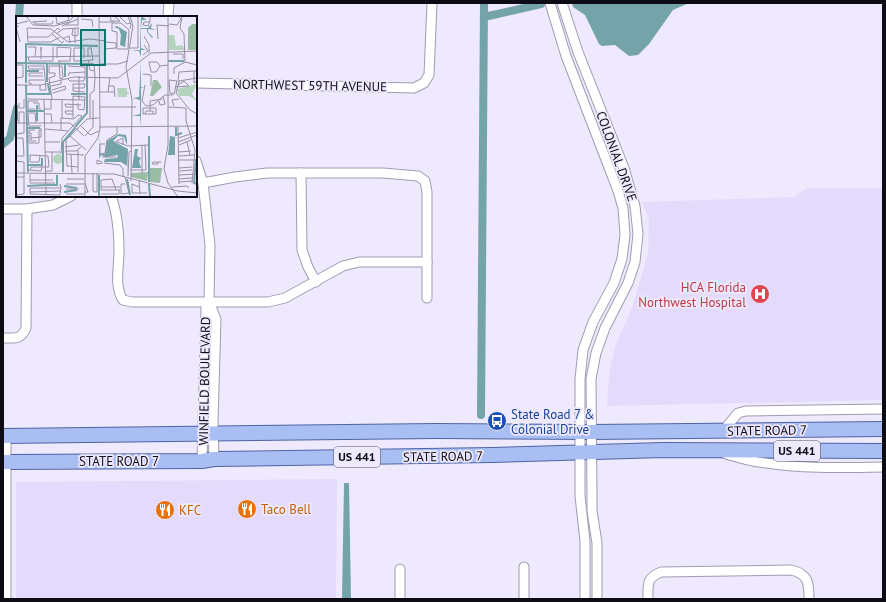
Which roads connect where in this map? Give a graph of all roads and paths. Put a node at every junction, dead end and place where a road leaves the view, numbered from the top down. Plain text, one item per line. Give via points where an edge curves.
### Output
1 (77, 3) edge
2 (169, 3) edge
3 (432, 3) edge
4 (563, 5) edge
5 (551, 6) edge
6 (77, 16) edge
7 (168, 16) edge
8 (578, 52) junction
9 (566, 56) junction
10 (197, 83) edge
11 (600, 109) junction
12 (588, 114) junction
13 (197, 164) edge
14 (301, 172) junction
15 (203, 183) junction
16 (70, 197) edge
17 (111, 197) edge
18 (3, 209) edge
19 (27, 209) junction
20 (427, 262) junction
21 (316, 282) junction
22 (427, 298) dead end
23 (209, 302) junction
24 (3, 338) edge
25 (883, 409) edge
26 (883, 429) edge
27 (723, 431) junction
28 (585, 432) junction
29 (208, 433) junction
30 (4, 436) edge
31 (711, 450) junction
32 (586, 451) junction
33 (883, 451) edge
34 (208, 460) junction
35 (4, 462) edge
36 (883, 467) edge
37 (524, 567) dead end
38 (400, 569) dead end
39 (6, 599) edge
40 (400, 599) edge
41 (524, 599) edge
42 (585, 599) edge
43 (597, 599) edge
44 (648, 599) edge
45 (809, 599) edge

1 - 6 street
2 - 7 street
3 - 10 street, NORTHWEST 59TH AVENUE via 429,75 424,83 414,88
4 - 5 street
4 - 8 street, COLONIAL DRIVE
5 - 9 street, COLONIAL DRIVE
8 - 9 street
8 - 11 street, COLONIAL DRIVE
9 - 12 street, COLONIAL DRIVE
11 - 12 street
11 - 28 street, COLONIAL DRIVE via 624,168 635,206 638,234 635,262 628,283 605,328 596,353
12 - 28 street, COLONIAL DRIVE via 618,191 625,235 622,259 614,283 593,322 583,350 580,379
13 - 15 street, WINFIELD BOULEVARD
14 - 15 street via 267,173
14 - 20 street via 383,172 418,176 425,181 427,192
14 - 21 street via 302,250
15 - 23 street, WINFIELD BOULEVARD via 210,245
16 - 19 street via 53,204
17 - 23 street via 119,250 119,294 123,300
18 - 19 street
19 - 24 street via 26,328 23,334 16,338
20 - 21 street via 359,262 344,266
20 - 22 street
21 - 23 street via 285,298 268,302
23 - 29 street, WINFIELD BOULEVARD via 216,318
25 - 27 street via 746,411 738,413
26 - 27 main road, STATE ROAD 7 / US 441
27 - 28 main road, STATE ROAD 7 / US 441
28 - 29 main road, STATE ROAD 7 / US 441
28 - 32 street, COLONIAL DRIVE
29 - 30 main road, STATE ROAD 7 / US 441
29 - 34 street, WINFIELD BOULEVARD
30 - 35 street
31 - 32 main road, STATE ROAD 7 / US 441
31 - 33 main road, STATE ROAD 7 / US 441
31 - 36 street via 753,461 794,466
32 - 34 main road, STATE ROAD 7 / US 441
32 - 42 street via 580,496 585,541
32 - 43 street via 597,543
34 - 35 main road, STATE ROAD 7 / US 441
35 - 39 street
37 - 41 street
38 - 40 street
44 - 45 street via 648,583 651,577 661,572 791,570 806,578

